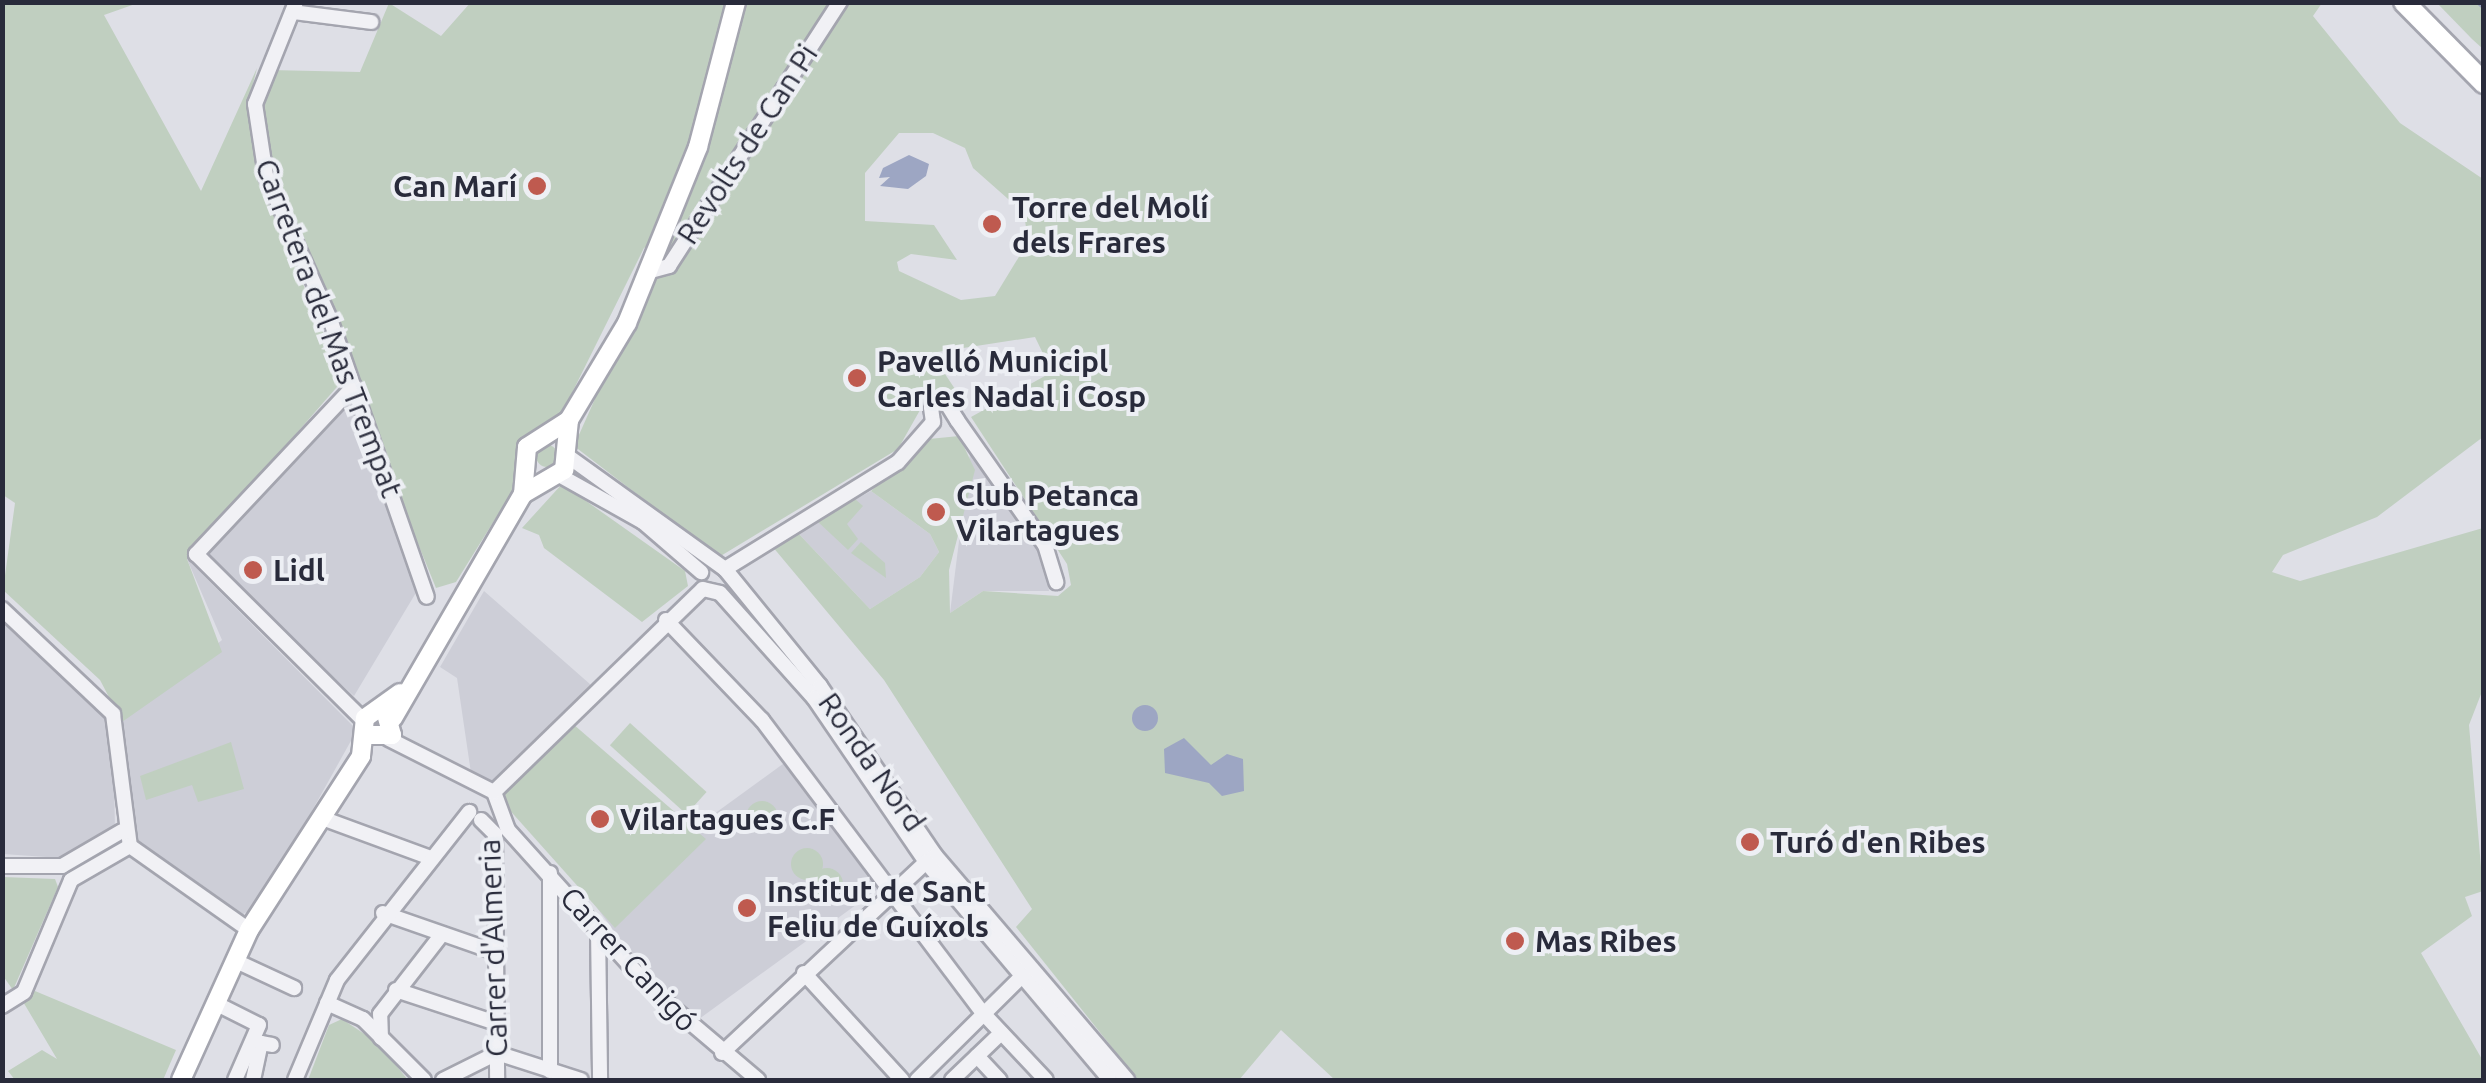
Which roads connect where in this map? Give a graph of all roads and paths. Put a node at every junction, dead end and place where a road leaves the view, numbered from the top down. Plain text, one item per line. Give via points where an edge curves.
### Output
1 (736, 2) edge
2 (840, 2) edge
3 (2404, 2) edge
4 (2420, 2) edge
5 (294, 7) edge
6 (372, 22) dead end
7 (2484, 68) edge
8 (2484, 83) edge
9 (647, 272) junction
10 (354, 386) junction
11 (957, 420) junction
12 (933, 422) junction
13 (561, 445) junction
14 (528, 468) junction
15 (552, 476) junction
16 (523, 494) junction
17 (717, 576) junction
18 (1056, 582) dead end
19 (428, 597) dead end
20 (2, 610) edge
21 (666, 620) junction
22 (18, 625) junction
23 (2, 636) edge
24 (379, 726) junction
25 (477, 789) junction
26 (484, 816) junction
27 (322, 818) junction
28 (122, 832) junction
29 (130, 846) junction
30 (432, 858) junction
31 (926, 862) junction
32 (2, 866) edge
33 (62, 866) junction
34 (550, 873) junction
35 (71, 880) junction
36 (889, 892) junction
37 (382, 913) junction
38 (250, 930) junction
39 (598, 930) junction
40 (442, 934) junction
41 (495, 952) junction
42 (238, 962) junction
43 (804, 973) junction
44 (1022, 976) junction
45 (294, 988) dead end
46 (396, 990) junction
47 (215, 1003) junction
48 (327, 1003) junction
49 (2, 1006) edge
50 (982, 1012) junction
51 (496, 1023) junction
52 (1001, 1032) junction
53 (268, 1034) junction
54 (382, 1038) junction
55 (498, 1053) junction
56 (722, 1053) junction
57 (977, 1056) junction
58 (550, 1071) junction
59 (180, 1080) edge
60 (234, 1080) edge
61 (253, 1080) edge
62 (295, 1080) edge
63 (424, 1080) edge
64 (442, 1080) edge
65 (497, 1080) edge
66 (581, 1080) edge
67 (600, 1080) edge
68 (758, 1080) edge
69 (902, 1080) edge
70 (917, 1080) edge
71 (952, 1080) edge
72 (999, 1080) edge
73 (1046, 1080) edge
74 (1110, 1080) edge
75 (1127, 1080) edge

1 - 9 main road via 698,146
2 - 9 street, Revolts de Can Pi via 669,266
3 - 8 highway
4 - 7 highway
5 - 6 street
5 - 10 street, Carretera del Mas Trempat via 260,81 259,138
9 - 13 main road
10 - 19 street, Carretera del Mas Trempat
10 - 24 street via 196,554 338,695
11 - 12 street
11 - 12 street via 944,399 931,407
11 - 18 street via 1045,546
12 - 17 street via 898,462
13 - 14 main road via 527,448
13 - 15 main road
13 - 17 street, Ronda Nord
14 - 15 main road
14 - 16 main road
15 - 16 main road
15 - 17 street, Ronda Nord via 643,522
16 - 24 main road
17 - 21 street
17 - 31 street, Ronda Nord via 814,698
17 - 75 street, Ronda Nord via 820,686 935,856
20 - 22 street
21 - 25 street
21 - 36 street via 762,720
22 - 23 street
22 - 28 street via 113,714
24 - 25 street
24 - 27 main road
25 - 26 street, Carrer Canigó
25 - 26 street, Carrer Canigó
26 - 30 street
26 - 34 street, Carrer Canigó via 508,830
26 - 41 street, Carrer d'Almeria via 495,834
27 - 30 street
27 - 38 main road
27 - 42 main road
28 - 29 street
28 - 33 street
29 - 35 street
29 - 38 street
30 - 37 street
31 - 36 street
31 - 44 street, Ronda Nord
32 - 33 street
33 - 35 street
34 - 39 street, Carrer Canigó
34 - 58 street
35 - 49 street via 24,992
36 - 43 street
36 - 50 street
37 - 40 street
37 - 48 street
38 - 47 main road
39 - 56 street, Carrer Canigó
39 - 67 street
40 - 41 street
40 - 46 street
41 - 51 street, Carrer d'Almeria
42 - 45 street
42 - 47 main road
43 - 56 street
43 - 69 street
44 - 50 street
44 - 74 street, Ronda Nord
46 - 51 street
46 - 54 street via 380,1014
47 - 53 street
47 - 59 main road
48 - 54 street
48 - 62 street
50 - 52 street
50 - 70 street
51 - 55 street, Carrer d'Almeria
52 - 57 street
52 - 73 street
53 - 60 street
53 - 61 street
54 - 63 street
55 - 58 street
55 - 64 street
55 - 65 street, Carrer d'Almeria
56 - 68 street, Carrer Canigó
57 - 71 street
57 - 72 street
58 - 66 street

